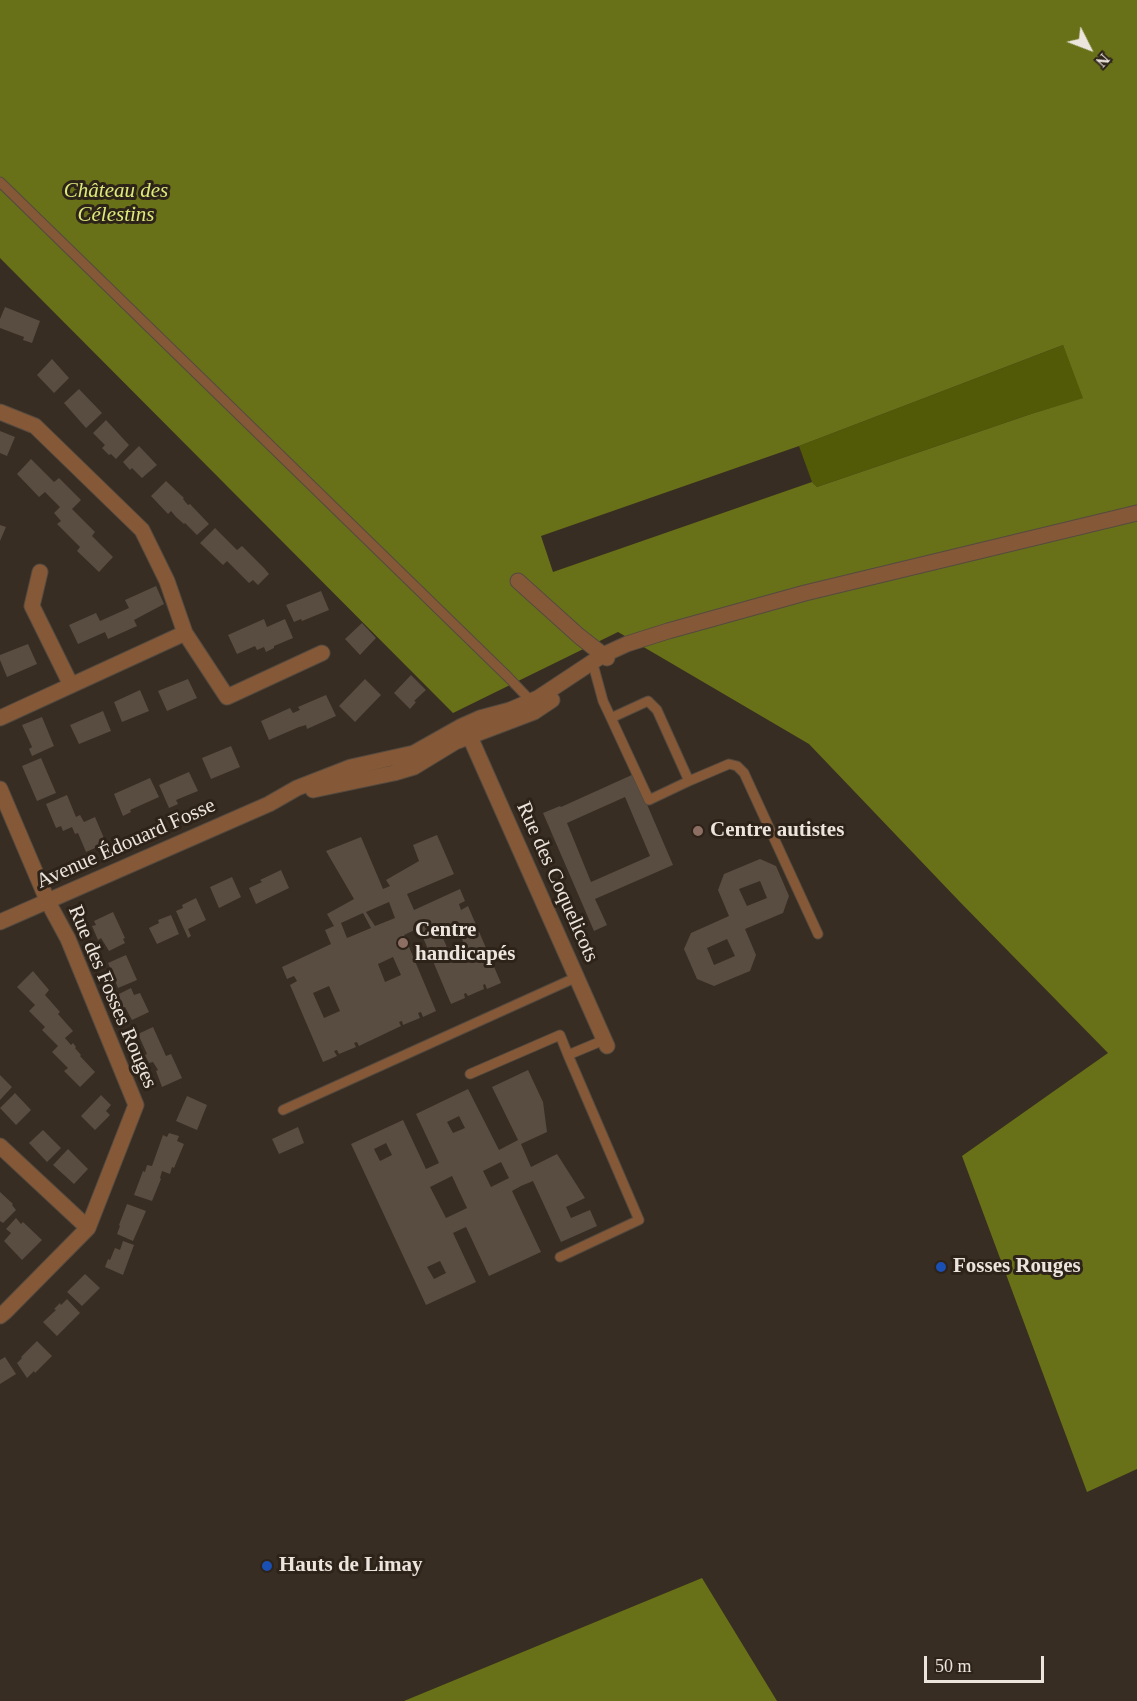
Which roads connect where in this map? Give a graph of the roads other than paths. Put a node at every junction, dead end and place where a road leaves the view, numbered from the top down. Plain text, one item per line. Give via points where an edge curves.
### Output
1 (0, 182) edge
2 (0, 412) edge
3 (1137, 513) edge
4 (40, 572) dead end
5 (518, 581) dead end
6 (185, 633) junction
7 (322, 653) dead end
8 (601, 660) junction
9 (71, 685) junction
10 (531, 701) junction
11 (0, 718) edge
12 (611, 718) junction
13 (501, 719) junction
14 (467, 730) junction
15 (689, 782) junction
16 (0, 789) edge
17 (48, 902) junction
18 (0, 922) edge
19 (818, 934) dead end
20 (577, 977) junction
21 (606, 1043) joint
22 (568, 1055) junction
23 (470, 1074) dead end
24 (283, 1110) dead end
25 (0, 1146) edge
26 (88, 1227) junction
27 (560, 1257) dead end
28 (0, 1316) edge

1 - 10 lane
2 - 6 street via 35,426 142,530 167,581
3 - 8 street, Avenue Édouard Fosse via 805,593 627,644
4 - 9 street via 32,606
5 - 8 street
6 - 7 street via 226,697
6 - 9 street
8 - 10 street, Avenue Édouard Fosse
8 - 12 lane via 599,689
8 - 13 street, Avenue Édouard Fosse via 534,712
9 - 11 street
10 - 13 street, Avenue Édouard Fosse
12 - 15 lane via 648,701 657,710
12 - 15 lane via 649,800
13 - 14 street, Avenue Édouard Fosse
14 - 17 street, Avenue Édouard Fosse via 414,767 269,804
14 - 20 street, Rue des Coquelicots
15 - 19 lane via 729,764 744,773
16 - 17 street, Rue des Fosses Rouges
17 - 18 street, Avenue Édouard Fosse
17 - 26 street, Rue des Fosses Rouges via 68,939 136,1105
20 - 21 street, Rue des Coquelicots
20 - 24 lane
21 - 22 lane
22 - 23 lane via 560,1035
22 - 27 lane via 639,1220
25 - 26 street
26 - 28 street, Rue des Fosses Rouges

